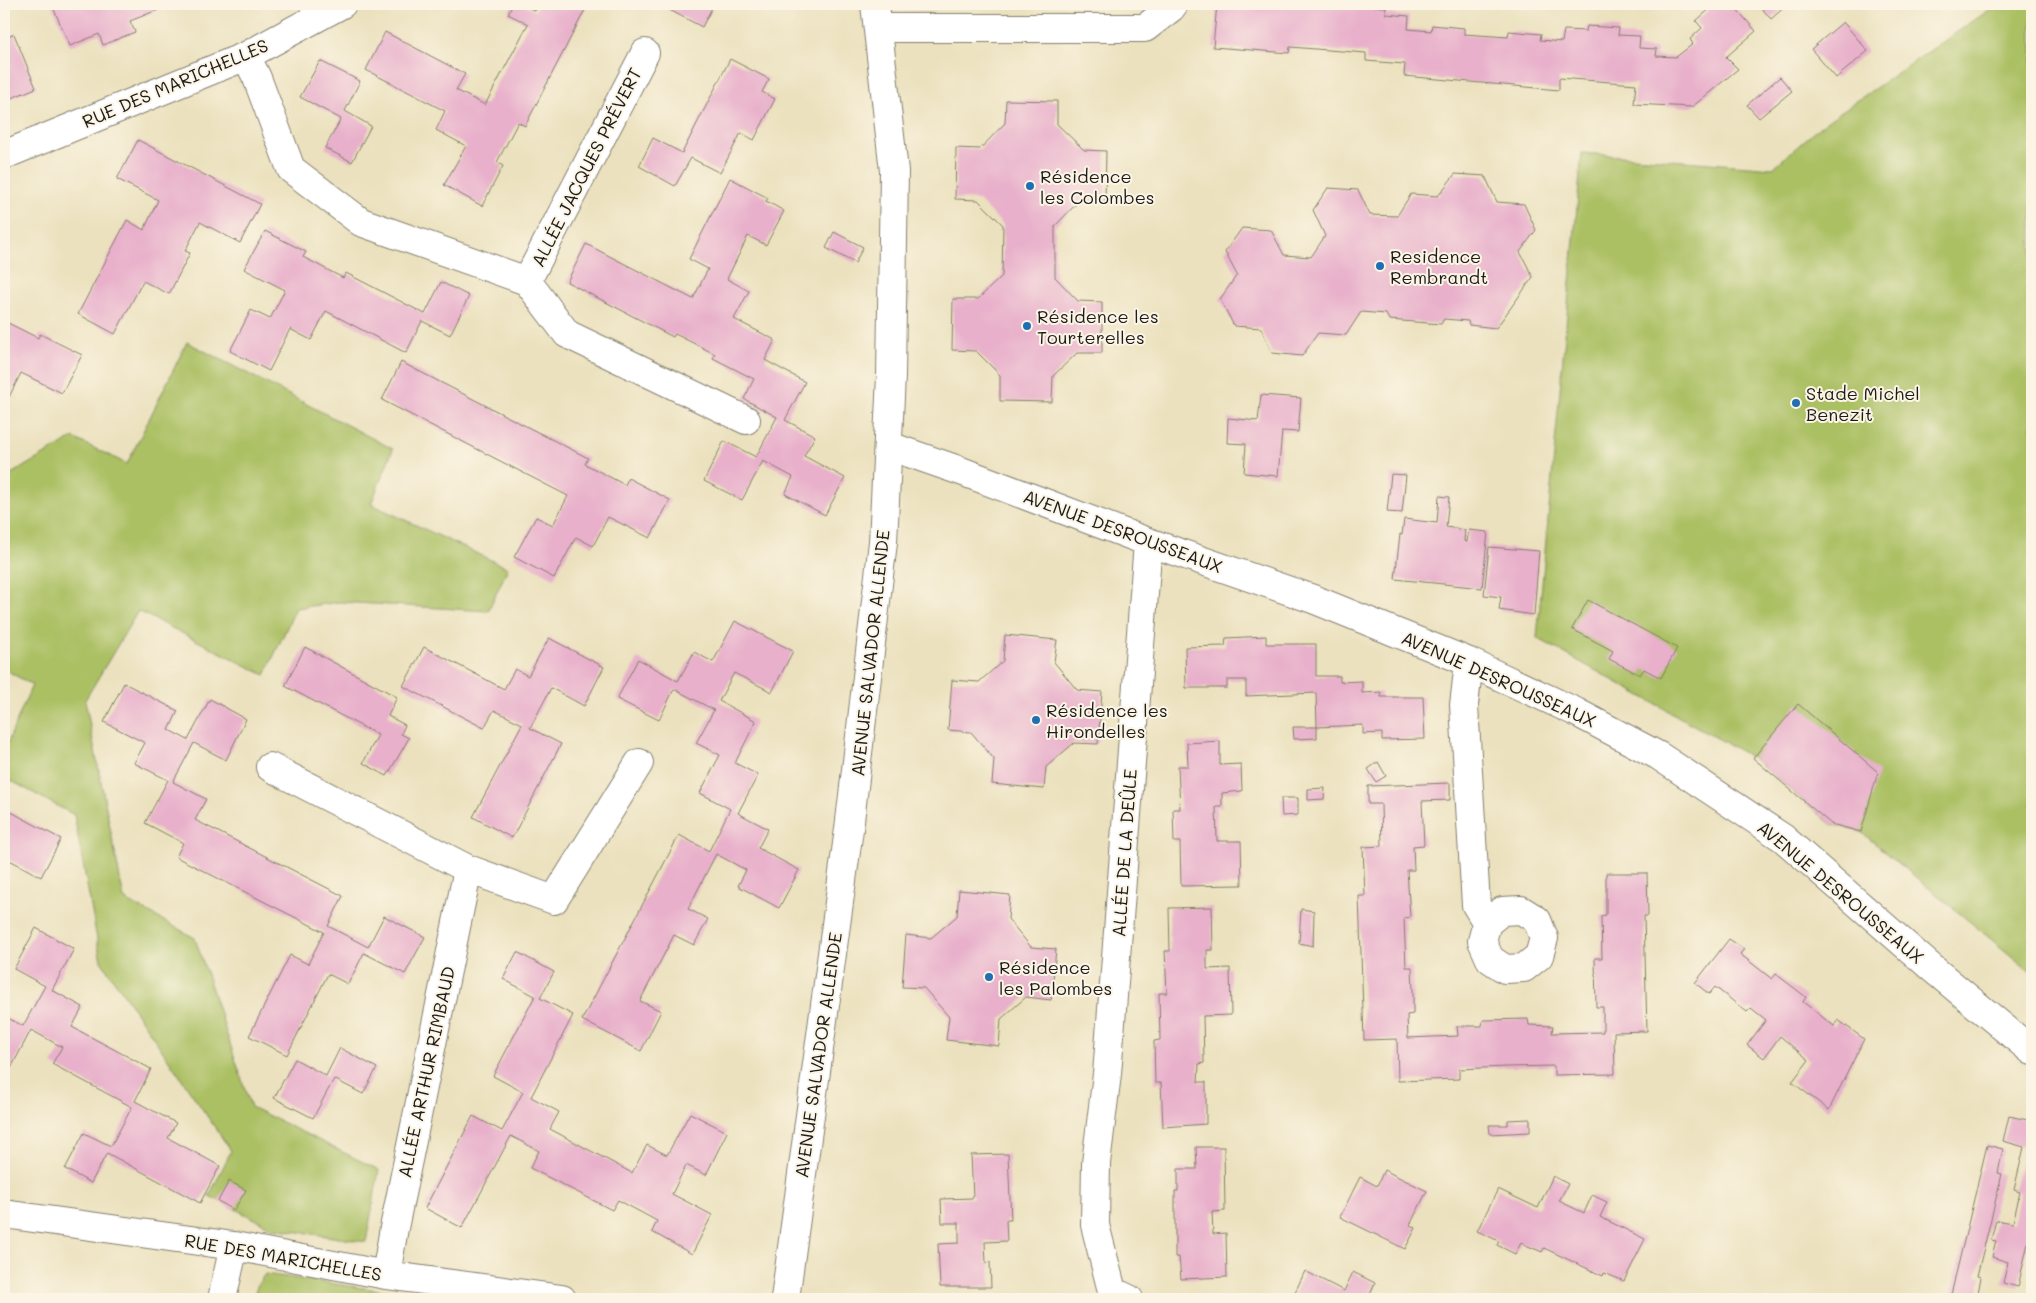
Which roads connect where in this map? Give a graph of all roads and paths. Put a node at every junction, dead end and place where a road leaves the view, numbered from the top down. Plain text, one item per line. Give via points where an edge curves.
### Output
1 (342, 4) edge
2 (1174, 4) edge
3 (877, 16) edge
4 (645, 53) dead end
5 (246, 56) junction
6 (4, 155) edge
7 (527, 281) junction
8 (746, 420) dead end
9 (889, 446) junction
10 (1148, 542) junction
11 (1469, 662) junction
12 (639, 763) dead end
13 (270, 767) dead end
14 (468, 869) junction
15 (1487, 923) dead end
16 (2032, 1051) edge
17 (4, 1214) edge
18 (234, 1246) junction
19 (386, 1274) junction
20 (222, 1299) edge
21 (562, 1299) edge
22 (785, 1299) edge
23 (1129, 1299) edge

1 - 5 street, RUE DES MARICHELLES
2 - 3 street via 1145,28
3 - 9 street, AVENUE SALVADOR ALLENDE via 894,171
4 - 7 street, ALLÉE JACQUES PRÉVERT
5 - 6 street, RUE DES MARICHELLES
5 - 7 street, ALLÉE JACQUES PRÉVERT via 291,169 361,222
7 - 8 street, ALLÉE JACQUES PRÉVERT via 567,334
9 - 10 street, AVENUE DESROUSSEAUX
9 - 22 street, AVENUE SALVADOR ALLENDE via 884,542 851,819
10 - 11 street, AVENUE DESROUSSEAUX via 1313,599
10 - 23 street, ALLÉE DE LA DEÛLE via 1107,1074 1096,1163 1095,1225 1112,1291
11 - 15 street via 1464,705 1476,906
11 - 16 street, AVENUE DESROUSSEAUX via 1576,712 1659,756 1783,838
12 - 14 street via 554,900
13 - 14 street
14 - 19 street, ALLÉE ARTHUR RIMBAUD
17 - 18 street, RUE DES MARICHELLES
18 - 19 street, RUE DES MARICHELLES
18 - 20 street
19 - 21 street, RUE DES MARICHELLES

